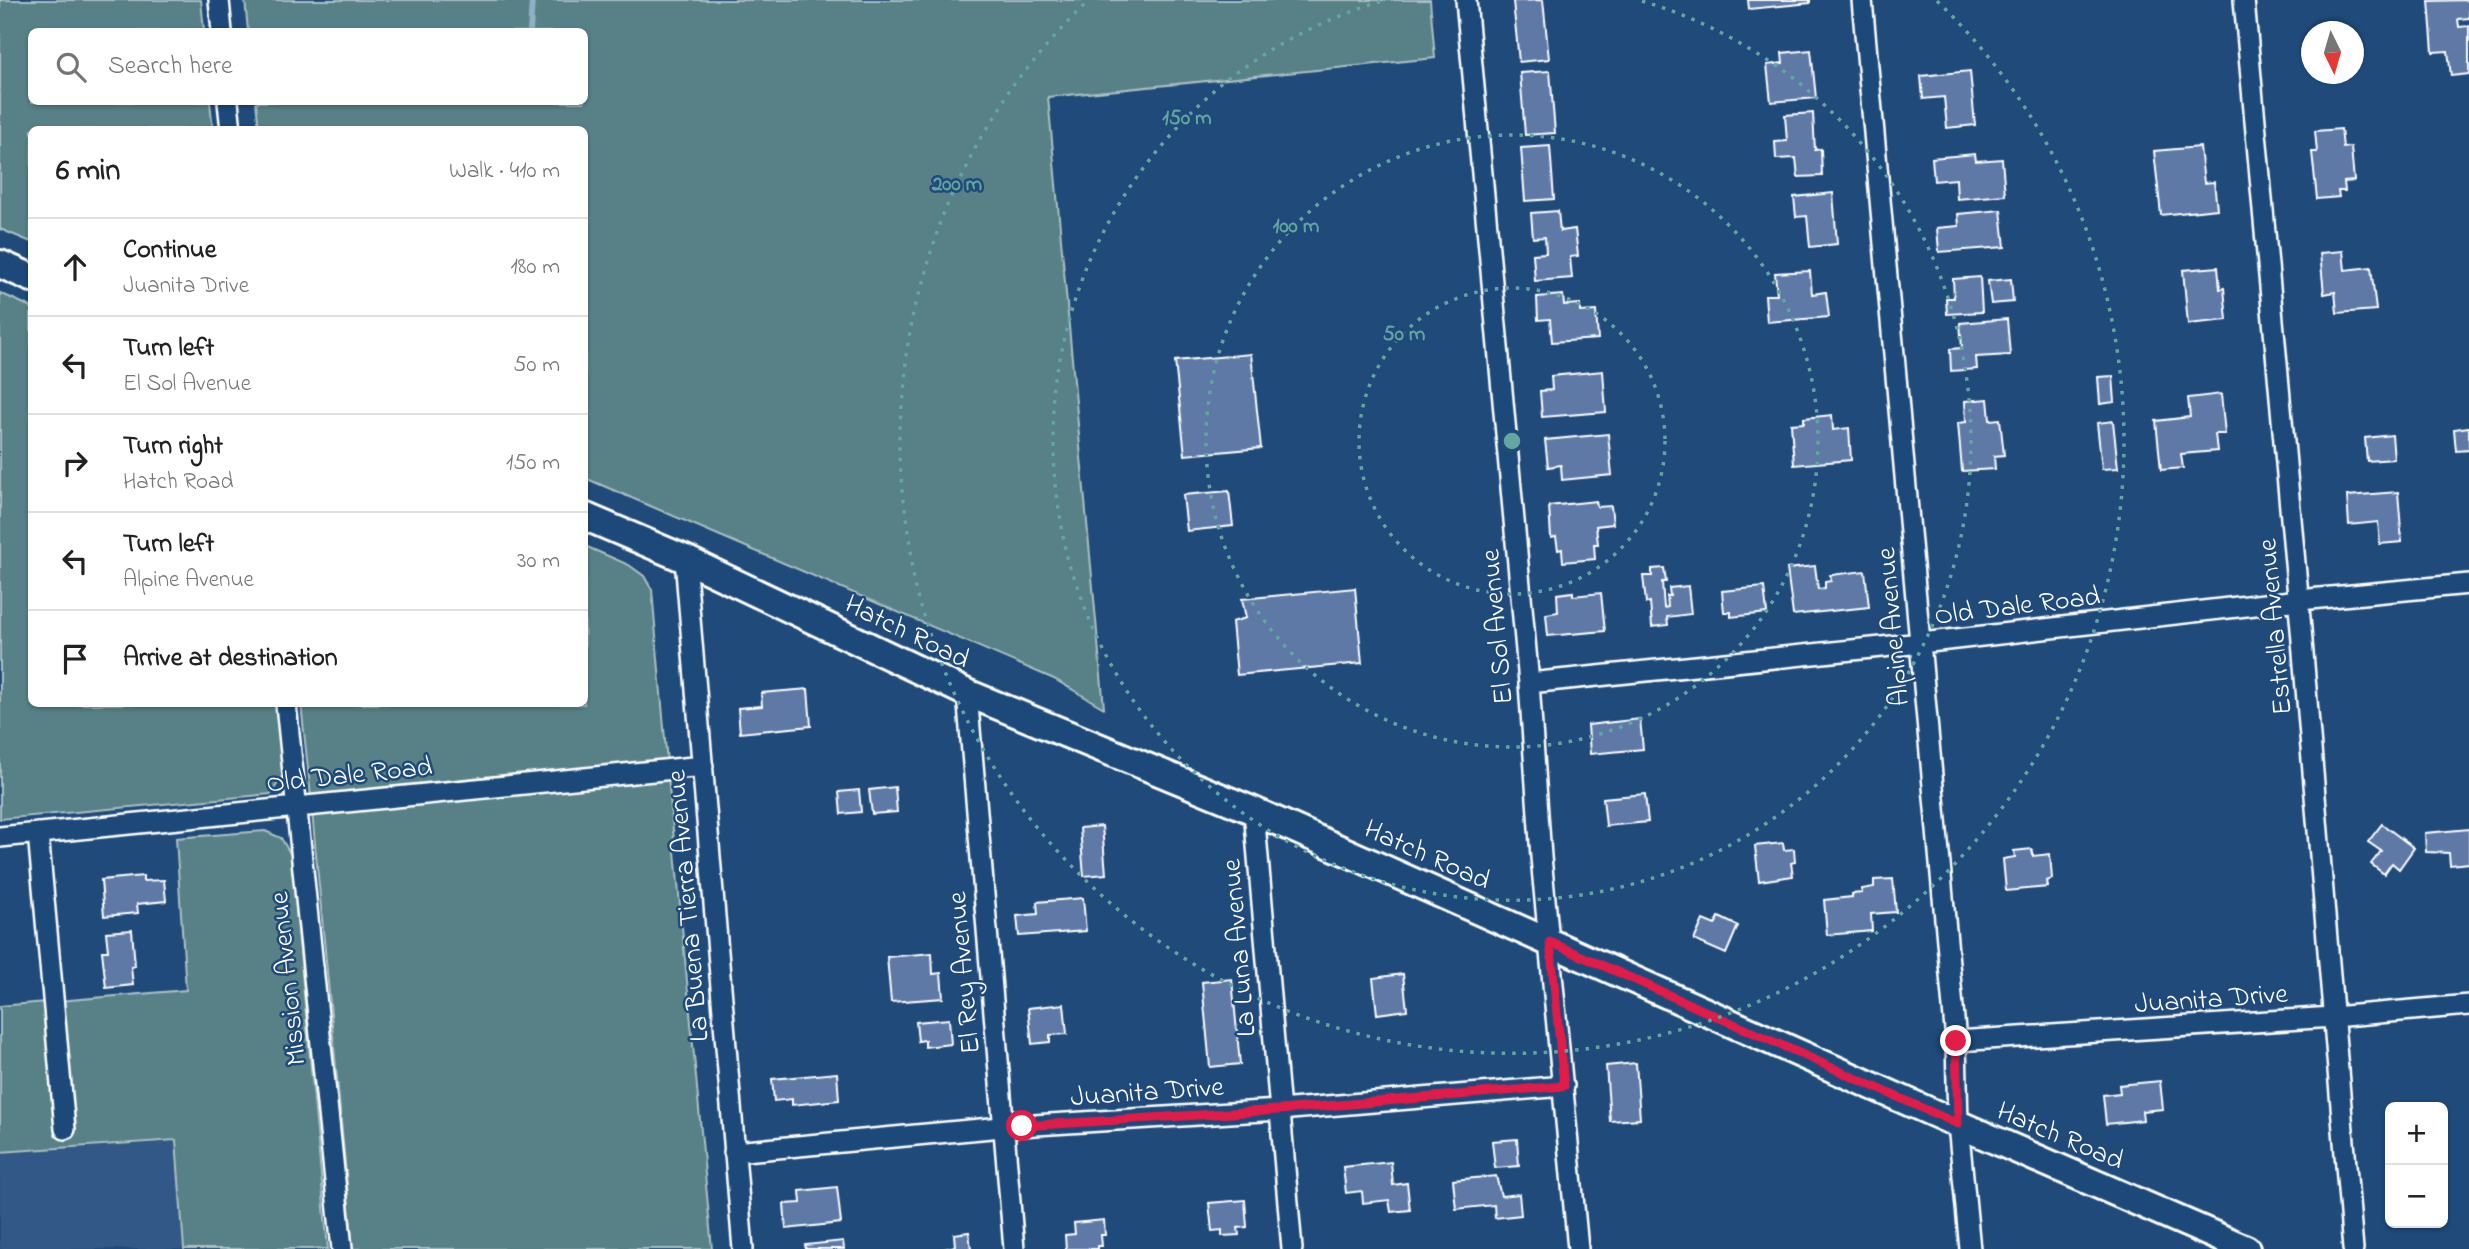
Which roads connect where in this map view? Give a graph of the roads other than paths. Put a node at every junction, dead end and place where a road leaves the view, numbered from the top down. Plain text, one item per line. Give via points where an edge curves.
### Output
1 (219, 0) edge
2 (1466, 0) edge
3 (1862, 0) edge
4 (2244, 0) edge
5 (222, 28) edge
6 (228, 105) edge
7 (231, 126) edge
8 (0, 264) edge
9 (28, 276) edge
10 (588, 518) edge
11 (685, 559) junction
12 (2469, 584) edge
13 (2299, 600) junction
14 (1921, 643) junction
15 (1529, 682) junction
16 (967, 693) junction
17 (286, 707) edge
18 (703, 766) junction
19 (297, 807) junction
20 (1254, 811) junction
21 (38, 834) junction
22 (0, 836) edge
23 (1550, 942) junction
24 (2469, 1005) edge
25 (2333, 1017) junction
26 (1956, 1041) junction
27 (1564, 1086) junction
28 (1279, 1110) junction
29 (1958, 1124) junction
30 (1002, 1127) junction
31 (65, 1129) dead end
32 (734, 1152) junction
33 (342, 1249) edge
34 (743, 1249) edge
35 (1014, 1249) edge
36 (1292, 1249) edge
37 (1578, 1249) edge
38 (1970, 1249) edge
39 (2246, 1249) edge
40 (2353, 1249) edge

1 - 5 street
2 - 15 street, El Sol Avenue
3 - 14 street, Alpine Avenue
4 - 13 street, Estrella Avenue
6 - 7 street
8 - 9 street
10 - 11 street, Hatch Road
11 - 16 street, Hatch Road
11 - 18 street, La Buena Tierra Avenue
12 - 13 street, Old Dale Road
13 - 14 street, Old Dale Road
13 - 25 street, Estrella Avenue
14 - 15 street, Old Dale Road
14 - 26 street, Alpine Avenue
15 - 23 street, El Sol Avenue
16 - 20 street, Hatch Road
16 - 30 street, El Rey Avenue
17 - 19 street, Mission Avenue
18 - 19 street, Old Dale Road
18 - 32 street, La Buena Tierra Avenue
19 - 21 street, Old Dale Road
19 - 33 street, Mission Avenue
20 - 23 street, Hatch Road
20 - 28 street, La Luna Avenue
21 - 22 street, Old Dale Road
21 - 31 street
23 - 27 street, El Sol Avenue
23 - 29 street, Hatch Road
24 - 25 street, Juanita Drive
25 - 26 street, Juanita Drive
25 - 40 street, Estrella Avenue
26 - 29 street, Alpine Avenue
27 - 28 street, Juanita Drive
27 - 37 street, El Sol Avenue
28 - 30 street, Juanita Drive
28 - 36 street, La Luna Avenue
29 - 38 street, Alpine Avenue
29 - 39 street, Hatch Road
30 - 32 street, Juanita Drive
30 - 35 street, El Rey Avenue
32 - 34 street, La Buena Tierra Avenue

